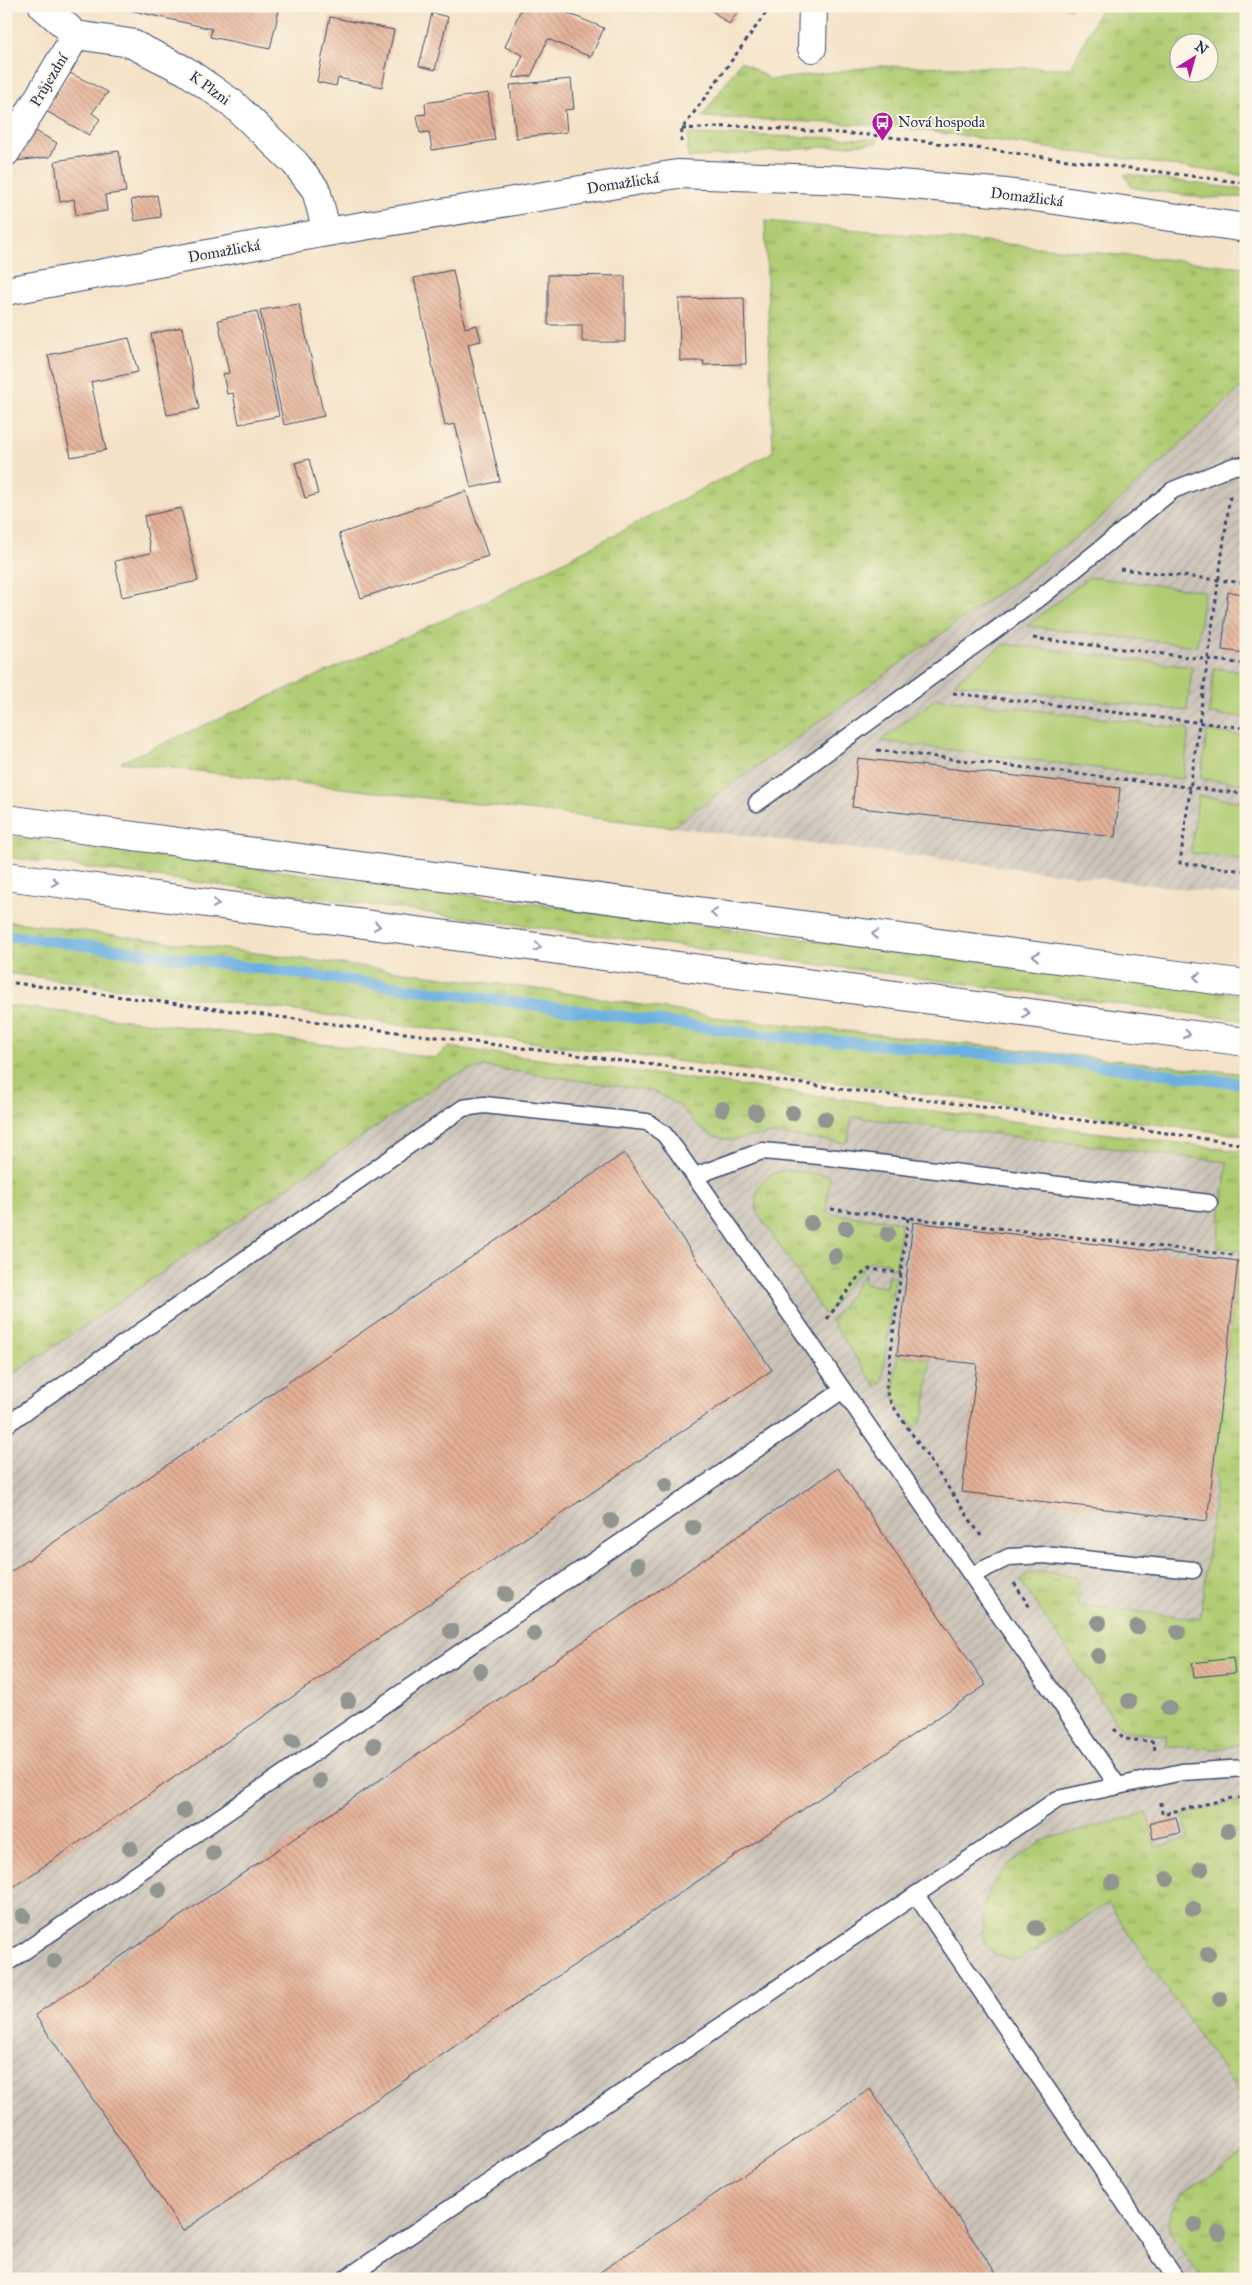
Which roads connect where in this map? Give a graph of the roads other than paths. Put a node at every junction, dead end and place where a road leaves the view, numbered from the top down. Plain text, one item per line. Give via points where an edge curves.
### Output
1 (813, 6) edge
2 (51, 9) edge
3 (76, 35) junction
4 (812, 48) dead end
5 (6, 152) edge
6 (1246, 228) edge
7 (327, 232) junction
8 (6, 291) edge
9 (1240, 466) edge
10 (758, 803) dead end
11 (6, 819) edge
12 (6, 876) edge
13 (1246, 984) edge
14 (1246, 1042) edge
15 (695, 1176) junction
16 (1209, 1203) dead end
17 (844, 1390) junction
18 (6, 1425) edge
19 (1193, 1570) dead end
20 (972, 1575) junction
21 (1246, 1768) edge
22 (1118, 1786) junction
23 (916, 1895) junction
24 (10, 1961) dead end
25 (345, 2279) edge
26 (1176, 2279) edge

1 - 4 main road
2 - 3 main road
3 - 5 main road, Průjezdní
3 - 7 main road, K Plzni via 130,43 186,71 232,103 295,163 316,190
6 - 7 main road, Domažlická via 1007,193 851,180 677,174
7 - 8 main road, Domažlická
9 - 10 lane via 1172,490 1081,565
13 -> 11 main road
12 -> 14 main road
15 - 16 lane via 762,1152 820,1156
15 - 17 lane
15 - 18 lane via 664,1134 646,1122 484,1105 463,1108
17 - 20 lane
17 - 24 lane
19 - 20 lane via 1044,1555 1009,1557
20 - 22 lane
21 - 22 lane via 1182,1772
22 - 23 lane via 1058,1799
23 - 25 lane
23 - 26 lane

